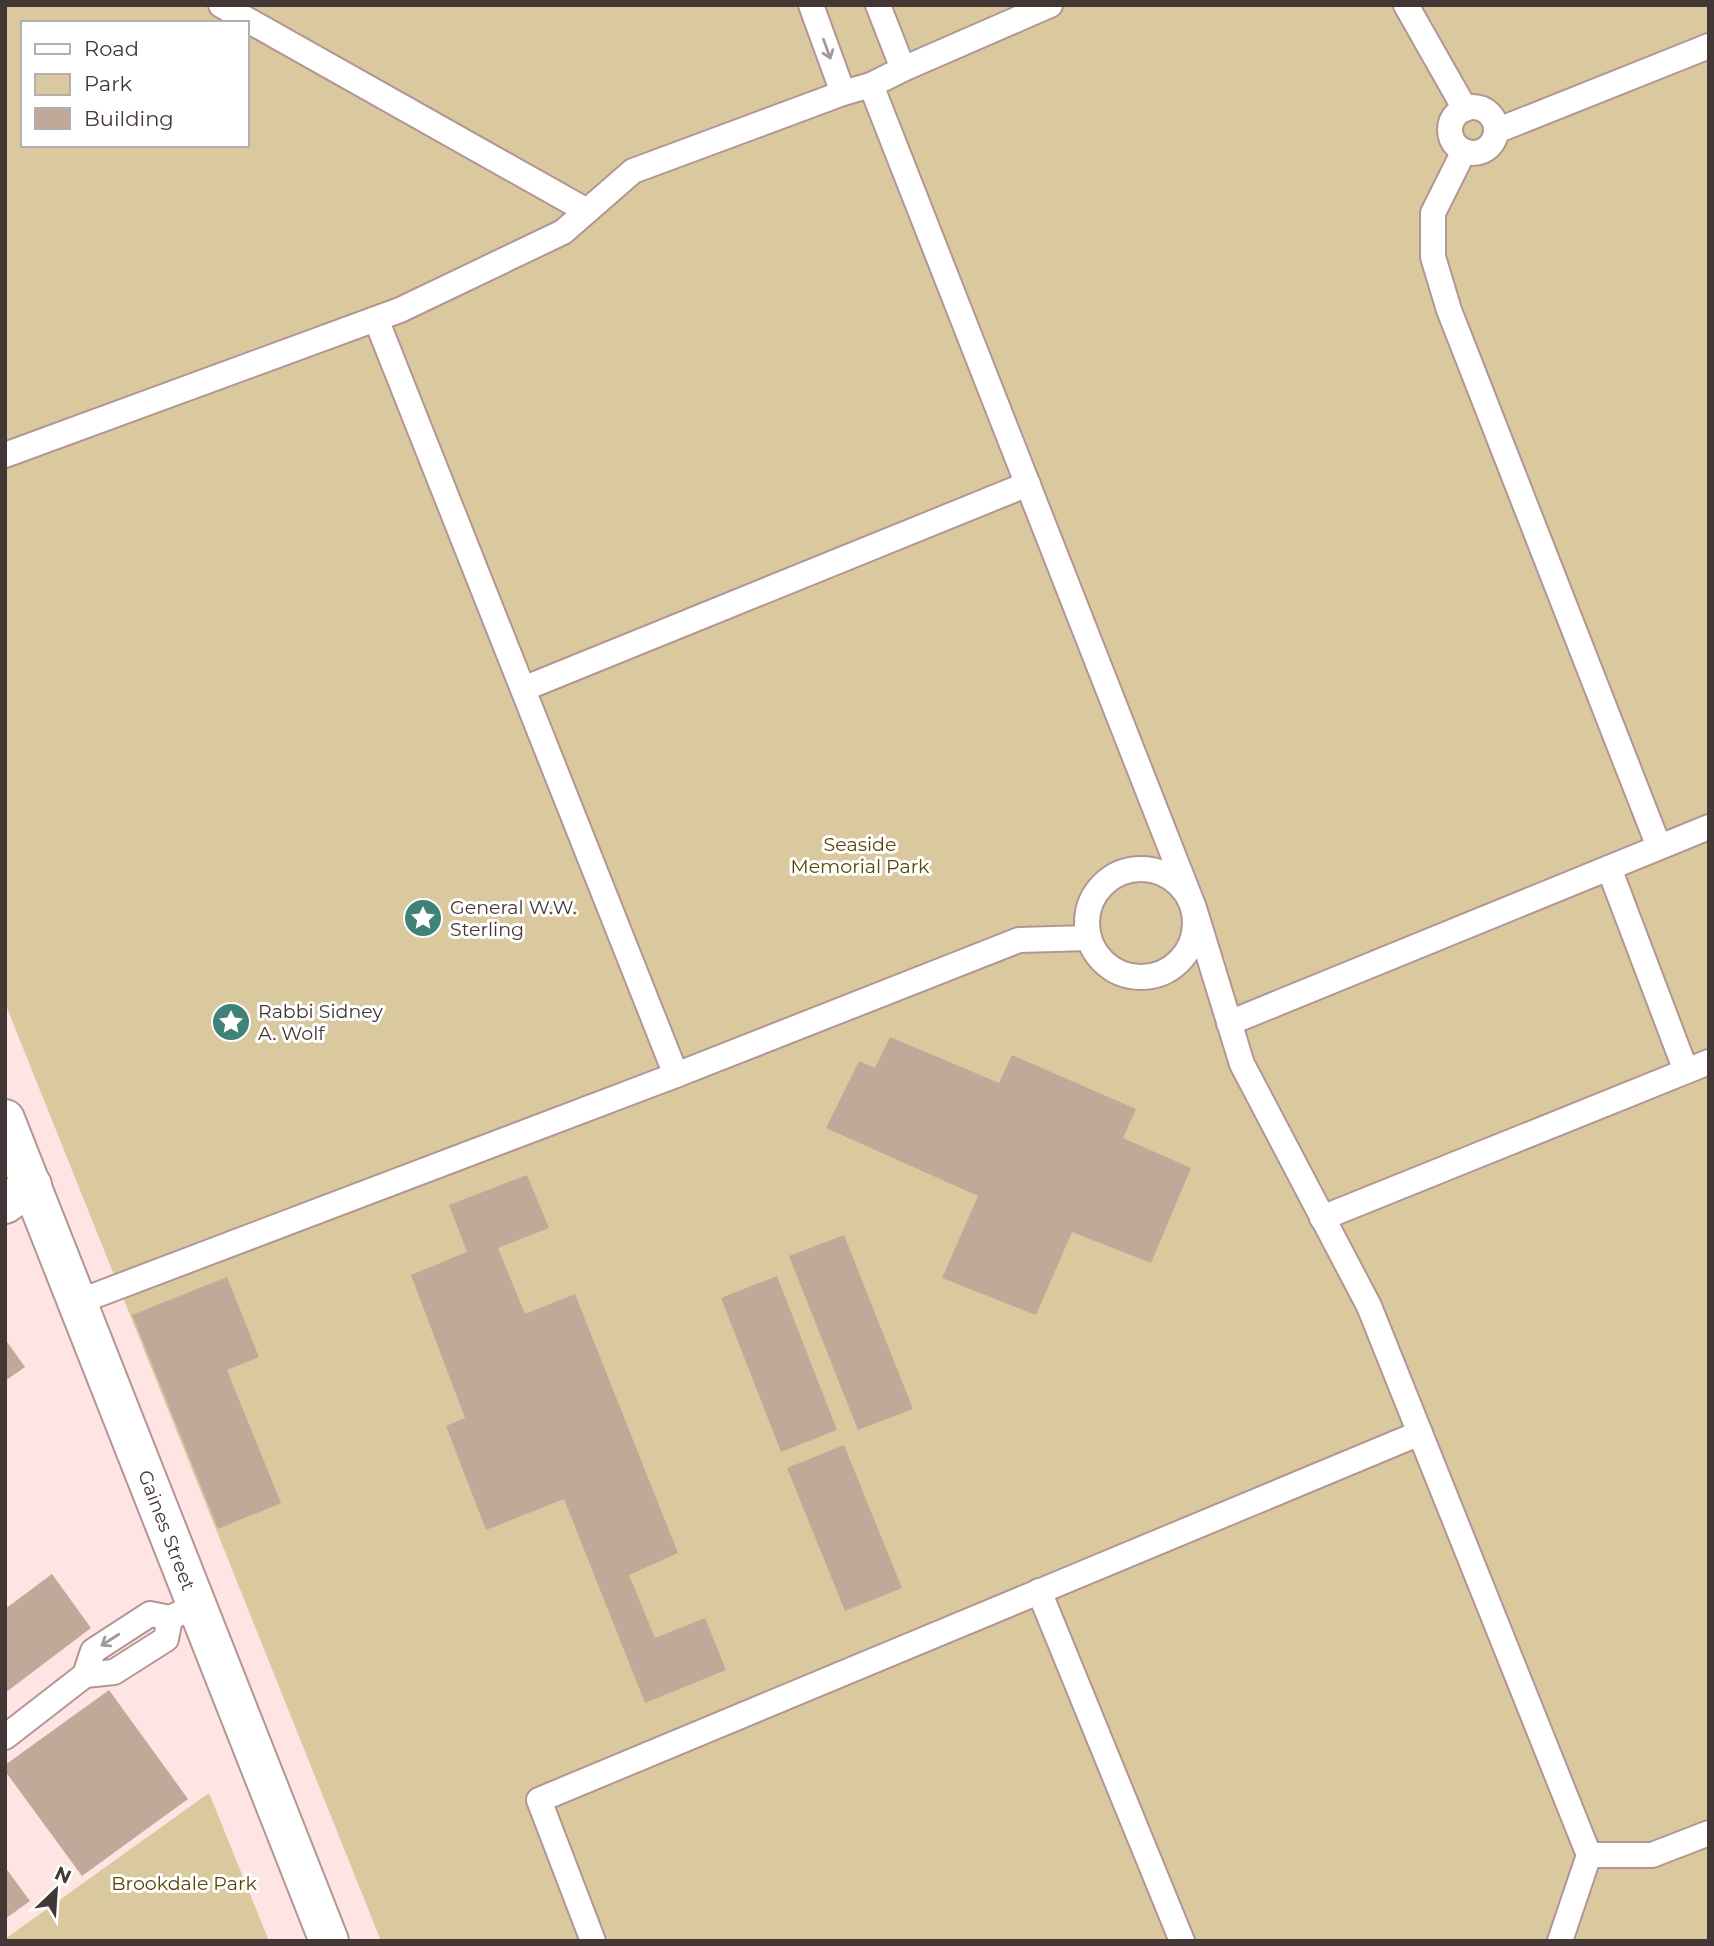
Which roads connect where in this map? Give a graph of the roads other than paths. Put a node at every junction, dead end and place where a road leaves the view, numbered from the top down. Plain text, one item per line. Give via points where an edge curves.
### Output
1 (220, 5) edge
2 (811, 5) edge
3 (878, 5) edge
4 (1050, 5) edge
5 (1406, 5) edge
6 (1709, 46) edge
7 (903, 69) junction
8 (871, 85) junction
9 (843, 93) junction
10 (1465, 109) junction
11 (1496, 131) junction
12 (1464, 151) junction
13 (587, 211) junction
14 (376, 319) junction
15 (5, 455) edge
16 (1028, 484) junction
17 (523, 689) junction
18 (1709, 827) edge
19 (1659, 847) junction
20 (1609, 868) junction
21 (1194, 908) junction
22 (1089, 938) junction
23 (1230, 1023) junction
24 (1709, 1062) edge
25 (1686, 1071) junction
26 (676, 1075) junction
27 (5, 1119) edge
28 (19, 1194) edge
29 (1322, 1218) junction
30 (78, 1302) junction
31 (1420, 1433) junction
32 (1039, 1591) junction
33 (183, 1612) junction
34 (5, 1737) edge
35 (1709, 1833) edge
36 (1589, 1856) junction
37 (329, 1941) edge
38 (593, 1941) edge
39 (1182, 1941) edge
40 (1560, 1941) edge

1 - 13 lane
2 -> 9 lane
3 - 7 lane
4 - 7 lane
5 - 10 lane
6 - 11 lane
7 - 8 lane
8 - 9 lane
8 - 16 lane
9 - 13 lane via 633,171
10 - 11 lane via 1483,109
10 - 12 lane via 1457,114 1450,130
11 - 12 lane via 1489,147 1481,152
12 - 19 lane via 1433,213 1433,257 1454,322
13 - 14 lane via 563,232
14 - 15 lane
14 - 17 lane
16 - 17 lane
16 - 21 lane
17 - 26 lane
18 - 19 lane
19 - 20 lane
20 - 23 lane
20 - 25 lane
21 - 22 lane via 1185,889 1168,875 1148,869 1126,871 1107,880 1093,897 1087,917
21 - 22 lane via 1196,929 1190,949 1176,966 1157,976 1135,978 1115,971 1098,958
21 - 23 lane
22 - 26 lane via 1019,940
23 - 29 lane via 1242,1064
24 - 25 lane
25 - 29 lane
26 - 30 lane
27 - 28 street, Gaines Street
28 - 30 street, Gaines Street
29 - 31 lane via 1369,1306
30 - 33 street, Gaines Street
31 - 32 lane
31 - 36 lane
32 - 38 lane via 539,1800
32 - 39 lane
33 - 34 lane via 150,1614 93,1651 85,1675
33 - 37 street, Gaines Street
35 - 36 lane via 1652,1855
36 - 40 lane

